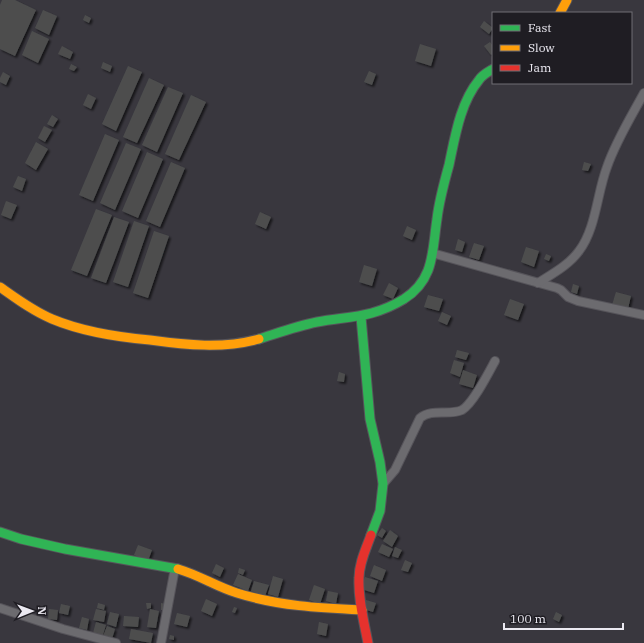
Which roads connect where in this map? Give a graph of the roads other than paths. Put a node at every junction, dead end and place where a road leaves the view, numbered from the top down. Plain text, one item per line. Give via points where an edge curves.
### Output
1 (567, 0) edge
2 (561, 12) edge
3 (492, 70) edge
4 (644, 93) edge
5 (432, 253) junction
6 (538, 283) junction
7 (0, 287) edge
8 (644, 315) edge
9 (360, 317) junction
10 (495, 361) dead end
11 (383, 484) junction
12 (0, 532) edge
13 (175, 568) junction
14 (0, 608) edge
15 (362, 610) junction
16 (116, 643) edge
17 (161, 643) edge
18 (368, 643) edge

1 - 2 street
3 - 5 street via 478,81 464,107 442,196
4 - 6 street via 612,153 583,244 569,261
5 - 6 street
5 - 9 street via 427,274 416,289 388,308
6 - 8 street via 559,289 566,296 578,301
7 - 9 street via 38,312 76,328 108,335 189,345 232,344 308,324
9 - 11 street via 370,419
10 - 11 street via 465,408 457,412 426,414 420,418 395,470
11 - 15 street via 380,511 360,567
12 - 13 street via 22,540 64,549
13 - 15 street via 257,599 295,606
13 - 17 street
14 - 16 street
15 - 18 street

